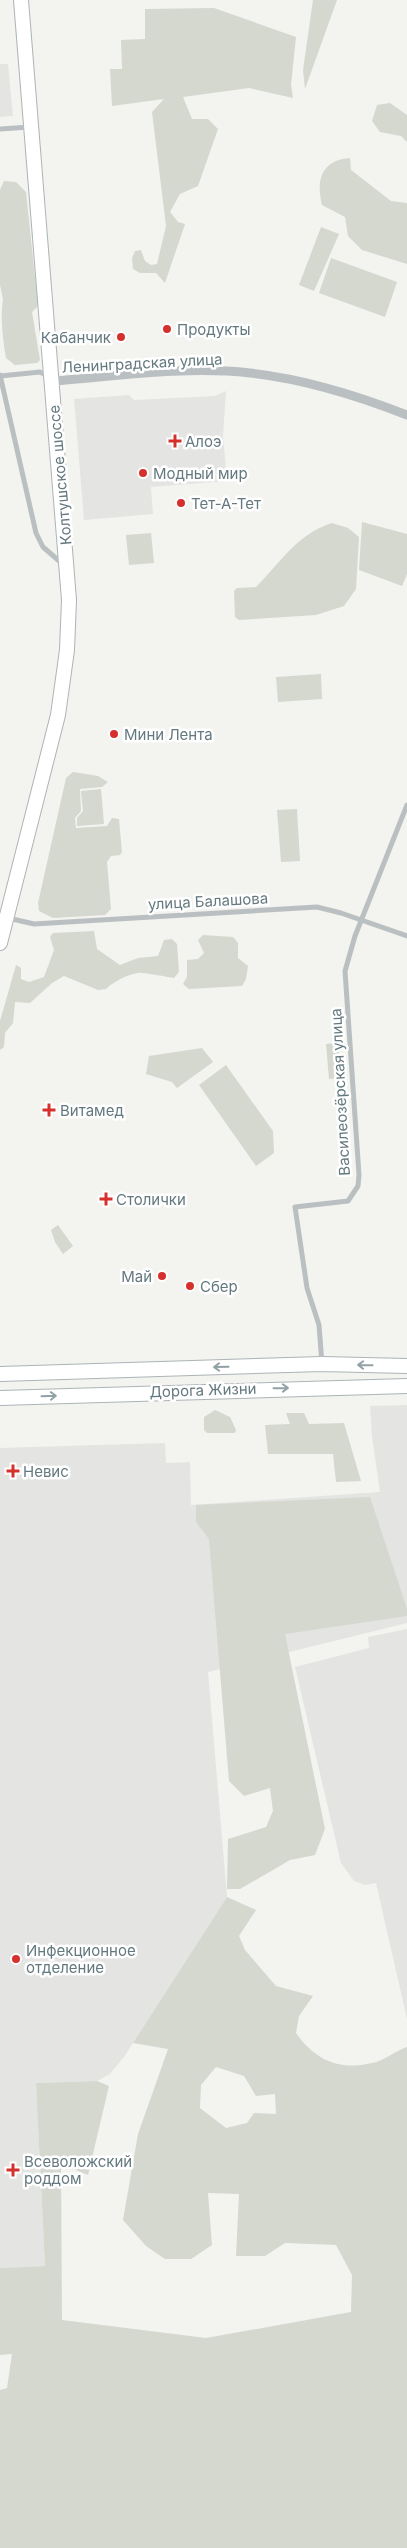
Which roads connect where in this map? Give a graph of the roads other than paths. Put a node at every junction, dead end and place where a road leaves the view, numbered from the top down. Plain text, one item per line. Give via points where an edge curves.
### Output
1 (21, 0) edge
2 (30, 127) junction
3 (0, 129) edge
4 (0, 376) edge
5 (53, 381) junction
6 (407, 415) edge
7 (68, 568) junction
8 (407, 805) edge
9 (7, 918) junction
10 (361, 920) junction
11 (407, 936) edge
12 (0, 943) edge
13 (322, 1364) junction
14 (407, 1366) edge
15 (0, 1374) edge
16 (407, 1386) edge
17 (0, 1398) edge

1 - 2 main road, Колтушское шоссе
2 - 3 street
2 - 5 main road, Колтушское шоссе
4 - 5 street via 40,372
4 - 7 street via 36,533 43,547
5 - 6 street, Ленинградская улица via 181,371 251,373 301,381 360,397
5 - 7 main road, Колтушское шоссе
7 - 9 main road, Колтушское шоссе via 70,600 62,695
8 - 10 street, Василеозёрская улица
9 - 10 street, улица Балашова via 34,924 317,907
9 - 12 main road, Колтушское шоссе
10 - 11 street, улица Балашова
10 - 13 street, Василеозёрская улица via 345,971 358,1186 348,1202 295,1207 307,1288 319,1325
14 -> 13 main road, Дорога Жизни
13 -> 15 main road, Дорога Жизни
17 -> 16 main road, Дорога Жизни

